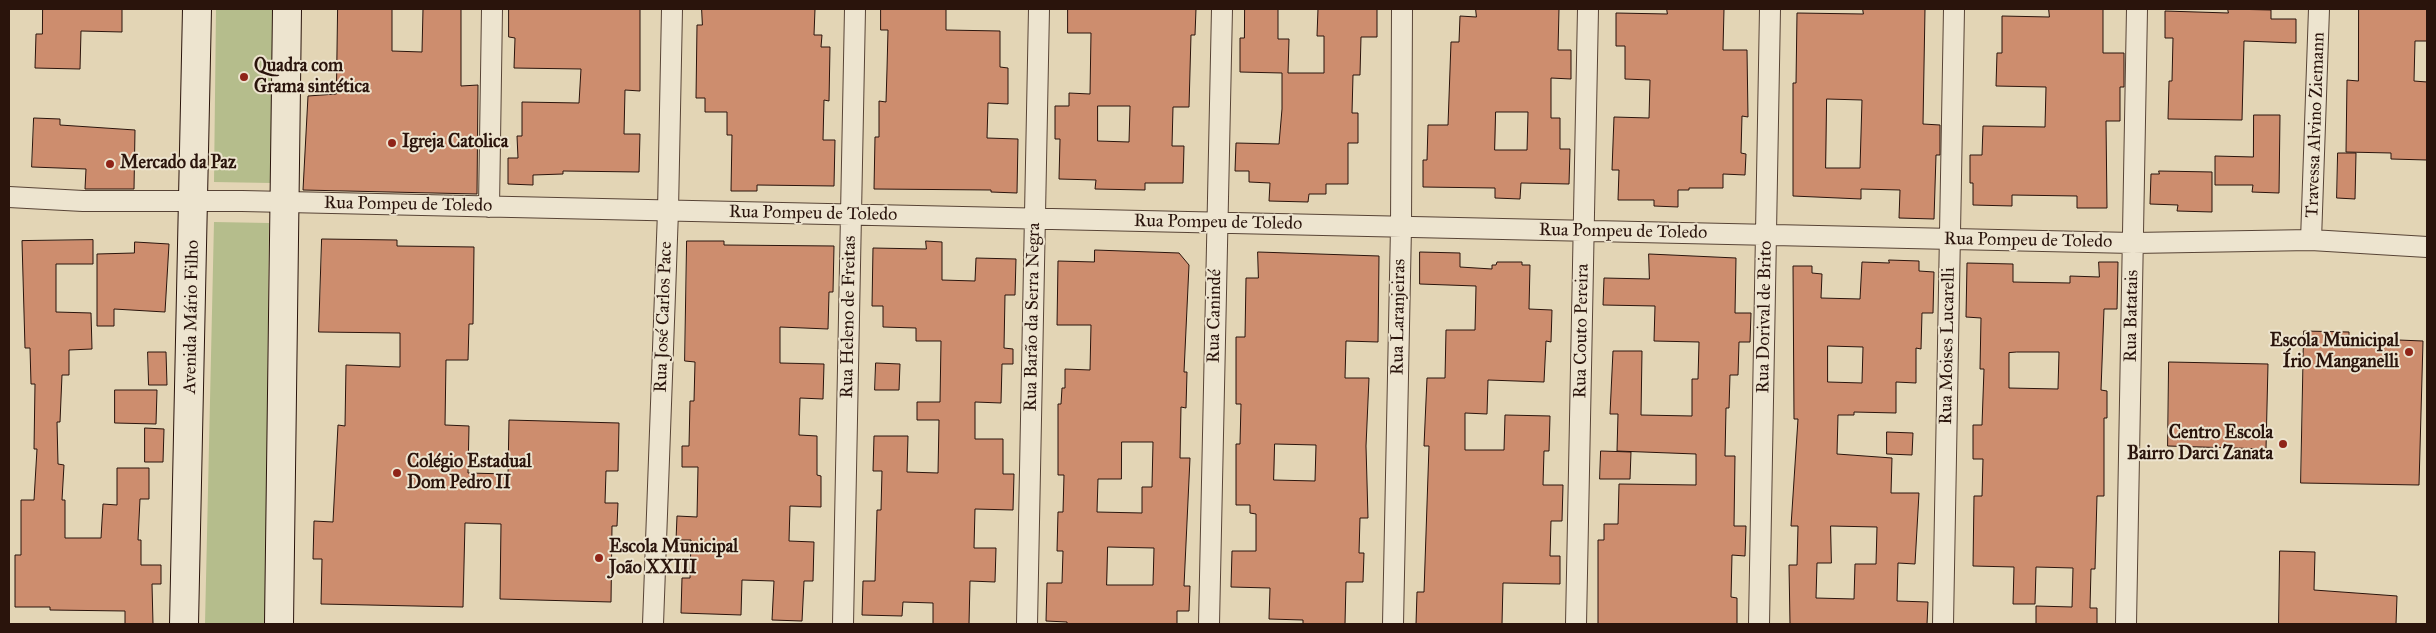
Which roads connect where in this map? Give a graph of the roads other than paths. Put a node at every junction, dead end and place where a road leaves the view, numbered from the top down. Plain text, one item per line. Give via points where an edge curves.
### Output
1 (197, 9) edge
2 (287, 9) edge
3 (492, 9) edge
4 (672, 9) edge
5 (855, 9) edge
6 (1040, 9) edge
7 (1222, 9) edge
8 (1402, 9) edge
9 (1588, 9) edge
10 (1770, 9) edge
11 (1954, 9) edge
12 (2137, 9) edge
13 (2319, 9) edge
14 (9, 197) edge
15 (194, 200) junction
16 (285, 202) junction
17 (488, 207) junction
18 (668, 211) junction
19 (851, 215) junction
20 (1035, 219) junction
21 (1216, 223) junction
22 (1402, 227) junction
23 (1584, 231) junction
24 (1766, 235) junction
25 (1950, 239) junction
26 (2311, 240) junction
27 (2133, 243) junction
28 (2427, 247) edge
29 (184, 624) edge
30 (279, 624) edge
31 (653, 624) edge
32 (843, 624) edge
33 (1027, 624) edge
34 (1209, 624) edge
35 (1393, 624) edge
36 (1576, 624) edge
37 (1759, 624) edge
38 (1943, 624) edge
39 (2126, 624) edge

1 - 15 main road, Avenida Mário Filho
2 - 16 main road
3 - 17 street
4 - 18 street, Rua José Carlos Pace
5 - 19 street, Rua Heleno de Freitas
6 - 20 street, Rua Barão da Serra Negra
7 - 21 street, Rua Canindé
8 - 22 street, Rua Laranjeiras
9 - 23 street, Rua Couto Pereira
10 - 24 street, Rua Dorival de Brito
11 - 25 street, Rua Moises Lucarelli
12 - 27 street, Rua Batatais
13 - 26 street, Travessa Alvino Ziemann
14 - 15 street, Rua Pompeu de Toledo
15 - 16 street, Rua Pompeu de Toledo
15 - 29 main road, Avenida Mário Filho
16 - 17 street, Rua Pompeu de Toledo
16 - 30 main road
17 - 18 street, Rua Pompeu de Toledo
18 - 19 street, Rua Pompeu de Toledo
18 - 31 street, Rua José Carlos Pace
19 - 20 street, Rua Pompeu de Toledo
19 - 32 street, Rua Heleno de Freitas
20 - 21 street, Rua Pompeu de Toledo
20 - 33 street, Rua Barão da Serra Negra
21 - 22 street, Rua Pompeu de Toledo
21 - 34 street, Rua Canindé
22 - 23 street, Rua Pompeu de Toledo
22 - 35 street, Rua Laranjeiras
23 - 24 street, Rua Pompeu de Toledo
23 - 36 street, Rua Couto Pereira
24 - 25 street, Rua Pompeu de Toledo
24 - 37 street, Rua Dorival de Brito
25 - 27 street, Rua Pompeu de Toledo
25 - 38 street, Rua Moises Lucarelli
26 - 27 street, Rua Pompeu de Toledo
26 - 28 street, Rua Pompeu de Toledo
27 - 39 street, Rua Batatais

